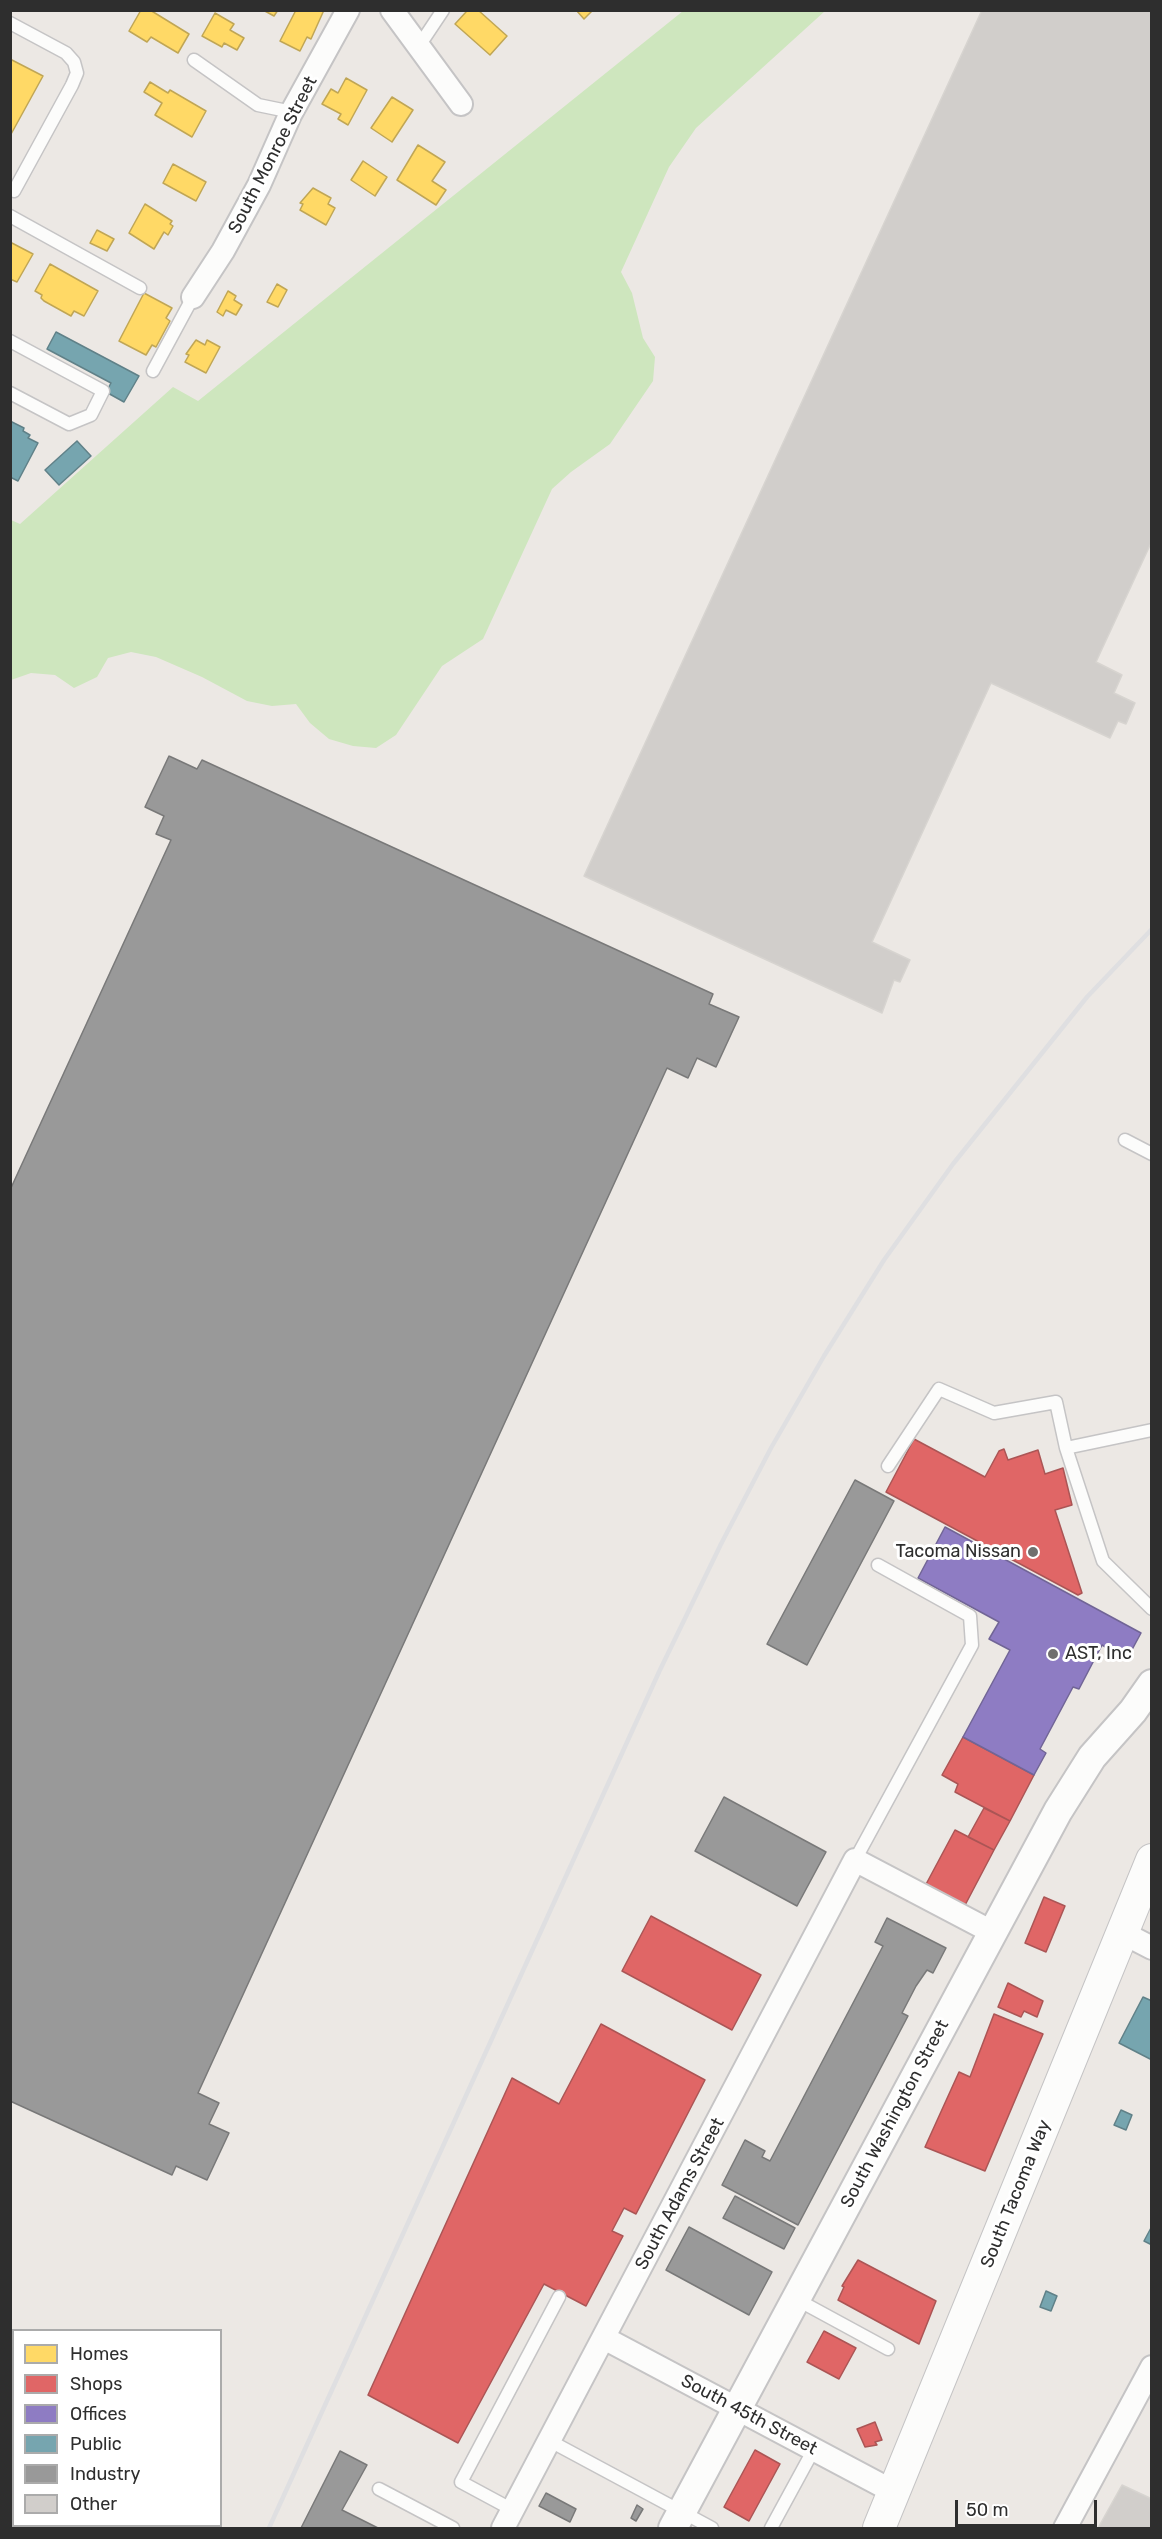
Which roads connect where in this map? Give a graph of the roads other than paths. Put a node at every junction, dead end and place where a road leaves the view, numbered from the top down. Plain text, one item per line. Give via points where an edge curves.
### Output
1 (348, 10) edge
2 (392, 10) edge
3 (443, 10) edge
4 (10, 23) edge
5 (419, 46) junction
6 (194, 60) dead end
7 (461, 104) dead end
8 (292, 112) junction
9 (14, 191) dead end
10 (10, 216) edge
11 (140, 288) dead end
12 (193, 297) joint
13 (10, 341) edge
14 (153, 371) dead end
15 (10, 393) edge
16 (1125, 1140) dead end
17 (1152, 1155) edge
18 (1152, 1430) edge
19 (1066, 1448) junction
20 (888, 1466) dead end
21 (878, 1565) dead end
22 (1152, 1609) edge
23 (1152, 1684) edge
24 (1142, 1708) edge
25 (855, 1860) junction
26 (1152, 1860) edge
27 (992, 1932) junction
28 (1123, 1933) junction
29 (1152, 1948) edge
30 (559, 2297) dead end
31 (796, 2299) junction
32 (604, 2338) junction
33 (888, 2349) dead end
34 (1152, 2367) edge
35 (738, 2410) junction
36 (549, 2441) junction
37 (814, 2449) junction
38 (379, 2489) dead end
39 (894, 2492) junction
40 (508, 2519) edge
41 (678, 2520) edge
42 (453, 2529) edge
43 (712, 2529) edge
44 (771, 2529) edge
45 (879, 2529) edge
46 (1065, 2529) edge

1 - 8 street, South Monroe Street
2 - 5 street
3 - 5 lane
4 - 9 lane via 66,53 74,62 76,73
5 - 7 street
6 - 8 lane via 258,105
8 - 12 street, South Monroe Street via 259,185
10 - 11 lane
12 - 14 lane
13 - 15 lane via 103,391 91,415 69,424
16 - 17 lane
18 - 19 lane
19 - 20 lane via 1056,1402 994,1413 939,1389
19 - 22 lane via 1103,1561
21 - 25 lane via 970,1616 972,1645
23 - 24 street, South Washington Street
24 - 27 street, South Washington Street via 1105,1740 1079,1775
25 - 27 street
25 - 32 street, South Adams Street
26 - 28 main road, South Tacoma Way
27 - 31 street, South Washington Street
28 - 29 street
28 - 39 main road, South Tacoma Way
30 - 40 lane via 461,2482
31 - 33 lane
31 - 35 street, South Washington Street
32 - 35 street, South 45th Street
32 - 36 street, South Adams Street
34 - 46 street
35 - 37 street, South 45th Street
35 - 41 street, South Washington Street
36 - 40 street, South Adams Street
36 - 41 lane
37 - 39 street, South 45th Street
37 - 44 lane
38 - 42 lane
39 - 45 main road, South Tacoma Way
41 - 43 lane

